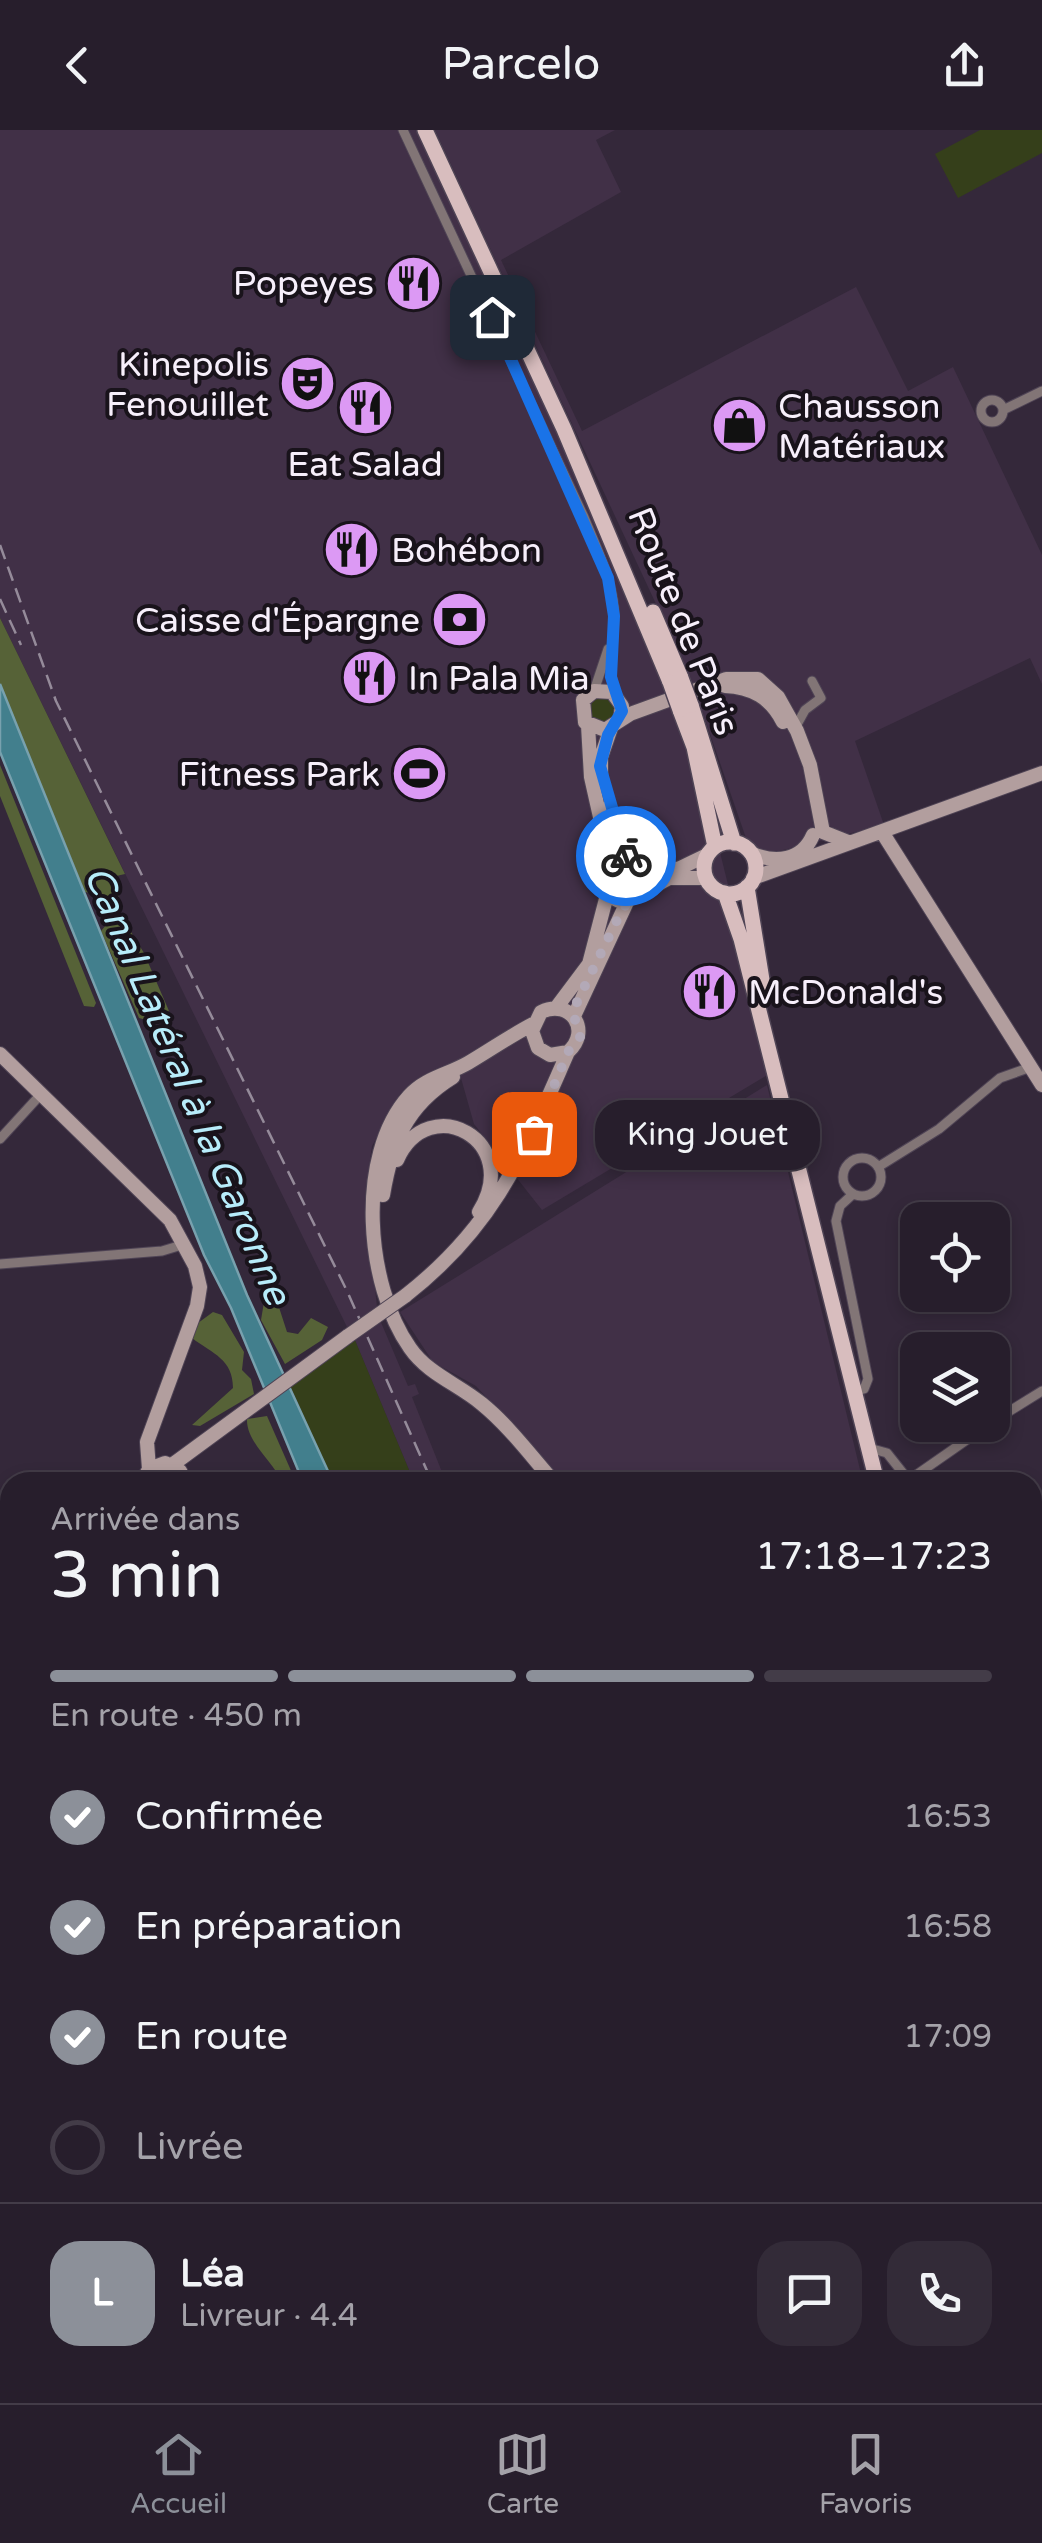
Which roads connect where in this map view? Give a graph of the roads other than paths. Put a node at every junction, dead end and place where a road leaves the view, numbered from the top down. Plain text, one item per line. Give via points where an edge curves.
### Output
1 (404, 130) edge
2 (426, 130) edge
3 (1042, 391) edge
4 (1003, 410) dead end
5 (613, 627) junction
6 (812, 681) dead end
7 (704, 688) junction
8 (594, 691) junction
9 (617, 697) junction
10 (815, 701) junction
11 (784, 705) junction
12 (650, 706) junction
13 (685, 707) junction
14 (615, 724) junction
15 (588, 725) junction
16 (796, 728) junction
17 (1042, 772) edge
18 (882, 832) junction
19 (821, 842) junction
20 (734, 843) junction
21 (711, 851) junction
22 (751, 853) junction
23 (633, 865) junction
24 (610, 866) junction
25 (706, 878) junction
26 (750, 882) junction
27 (641, 891) junction
28 (725, 893) junction
29 (607, 896) junction
30 (627, 902) junction
31 (556, 1008) junction
32 (574, 1016) junction
33 (533, 1024) junction
34 (540, 1049) junction
35 (568, 1052) junction
36 (0, 1054) edge
37 (1031, 1067) junction
38 (1042, 1085) edge
39 (42, 1093) junction
40 (0, 1140) edge
41 (878, 1167) junction
42 (387, 1172) junction
43 (853, 1194) junction
44 (500, 1196) junction
45 (375, 1234) junction
46 (186, 1244) junction
47 (452, 1255) junction
48 (0, 1264) edge
49 (844, 1341) junction
50 (862, 1388) junction
51 (1042, 1391) edge
52 (1010, 1411) edge
53 (154, 1429) junction
54 (965, 1442) edge
55 (869, 1448) junction
56 (899, 1468) junction
57 (176, 1471) edge
58 (145, 1472) edge
59 (545, 1472) edge
60 (874, 1472) edge
61 (887, 1472) edge
62 (902, 1472) edge
63 (923, 1472) edge

1 - 5 street via 584,518 608,578
2 - 13 main road, Route de Paris, bridge
3 - 4 street
5 - 8 street
5 - 9 street via 610,670
6 - 10 street via 820,698
7 - 11 main road via 726,679 758,679
7 - 12 main road
7 - 19 main road via 742,687 773,706 800,765
8 - 9 main road
8 - 15 main road via 582,704
9 - 12 main road
9 - 14 main road
10 - 11 street
10 - 16 street
11 - 16 main road
12 - 14 main road
13 - 20 main road, Route de Paris
13 - 21 main road, Route de Paris
14 - 15 main road
14 - 23 main road via 600,776
15 - 24 main road
16 - 19 main road via 810,765
17 - 18 main road
18 - 19 main road
18 - 37 main road
19 - 22 main road via 784,859
19 - 26 main road
20 - 21 main road
20 - 22 main road
21 - 23 main road via 684,868
21 - 25 main road
22 - 26 main road
23 - 24 main road
23 - 27 main road via 643,879
24 - 29 main road via 603,878
25 - 27 main road via 681,876
25 - 28 main road
26 - 28 main road
26 - 49 main road via 753,941
27 - 30 main road
28 - 49 main road
29 - 30 main road
29 - 31 main road via 589,964
30 - 32 main road
31 - 32 main road
31 - 33 main road
32 - 35 main road via 580,1037
33 - 34 main road
33 - 45 main road via 428,1080 398,1111 378,1161
34 - 35 main road
34 - 42 main road via 510,1044 428,1093 403,1123
34 - 44 main road via 550,1068 545,1091
35 - 44 main road
36 - 39 main road
37 - 38 main road
37 - 41 street via 1000,1078 939,1129
39 - 40 street
39 - 46 main road via 165,1214
41 - 43 street via 877,1189
41 - 43 street via 867,1159 849,1164 844,1180
42 - 45 main road
42 - 47 main road via 410,1138 430,1128 455,1128 484,1148 491,1188
43 - 50 street via 836,1221 854,1294
44 - 47 main road
45 - 59 main road via 380,1284 410,1349 494,1414
46 - 48 street
46 - 53 main road via 200,1287 198,1306
47 - 57 main road, bridge via 251,1404
49 - 50 main road
50 - 55 main road
51 - 52 street
53 - 57 main road via 152,1442
53 - 58 main road
54 - 63 street
55 - 56 street via 880,1448
55 - 60 main road
56 - 61 street
56 - 62 street

